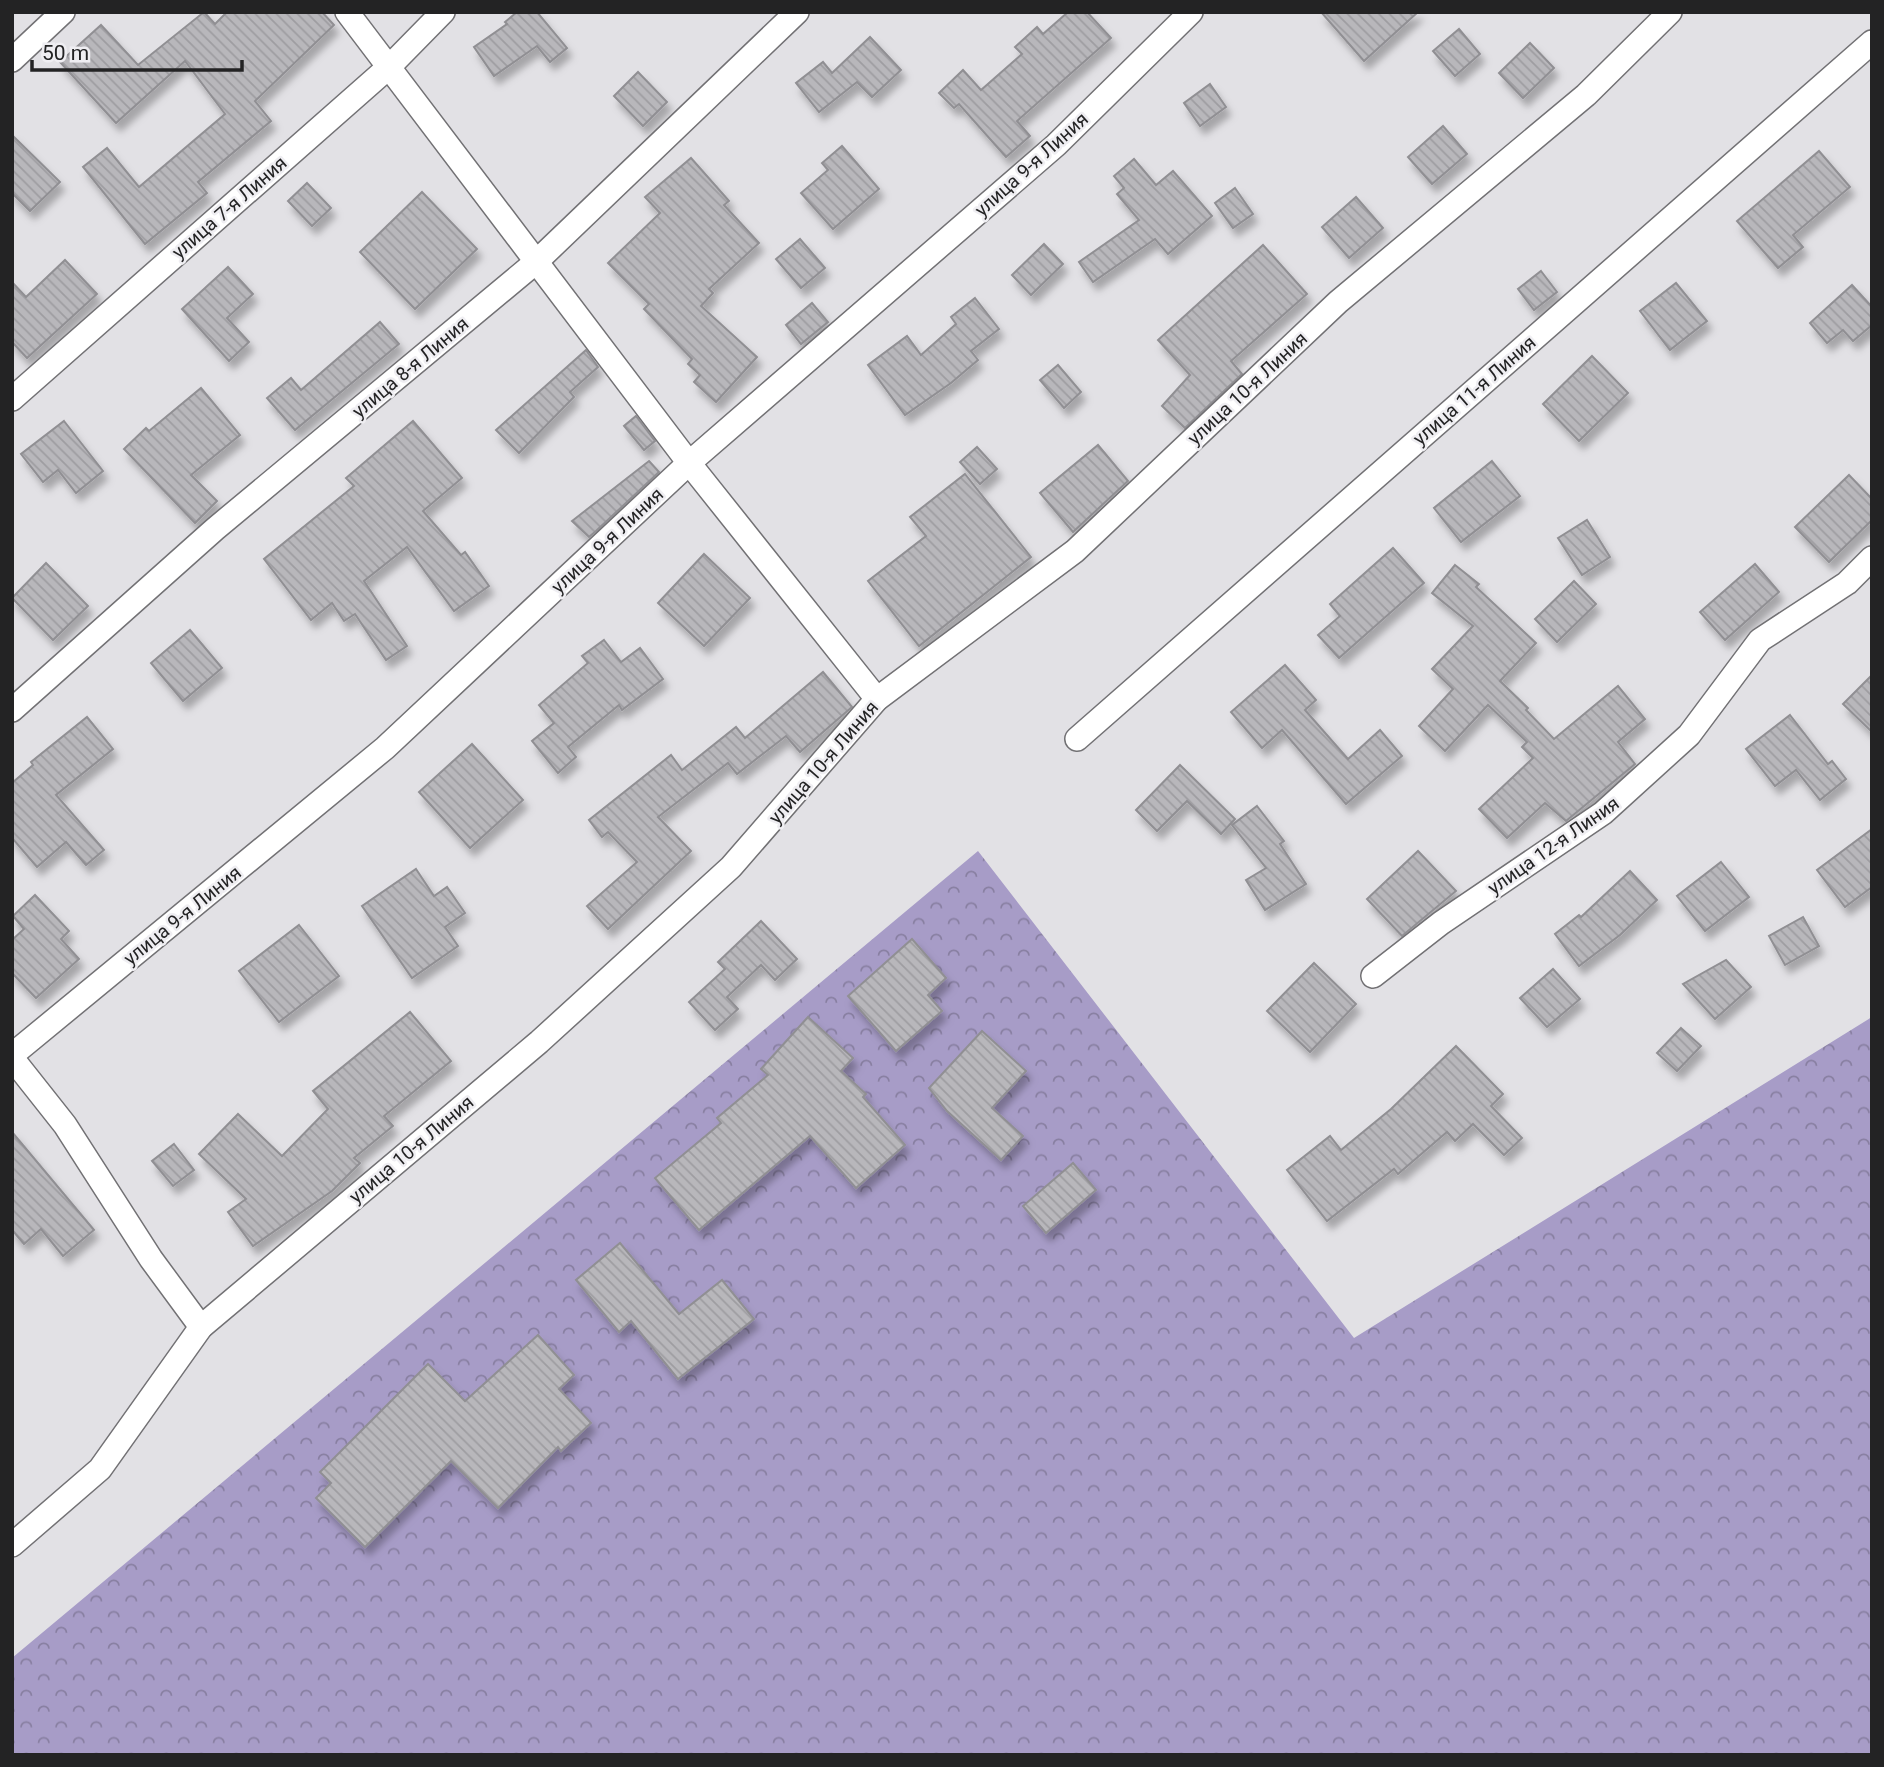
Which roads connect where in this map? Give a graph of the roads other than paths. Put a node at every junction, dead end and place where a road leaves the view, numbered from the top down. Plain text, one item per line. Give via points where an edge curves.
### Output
1 (63, 12) edge
2 (347, 12) edge
3 (443, 12) edge
4 (796, 12) edge
5 (1191, 12) edge
6 (1670, 12) edge
7 (1872, 42) edge
8 (12, 60) edge
9 (390, 66) junction
10 (536, 262) junction
11 (12, 399) edge
12 (689, 463) junction
13 (1872, 558) edge
14 (877, 699) junction
15 (12, 710) edge
16 (1077, 738) dead end
17 (1373, 976) dead end
18 (12, 1057) edge
19 (201, 1327) junction
20 (12, 1545) edge

1 - 8 street
2 - 9 street
3 - 9 street, улица 7-я Линия
4 - 10 street, улица 8-я Линия
5 - 12 street, улица 9-я Линия via 1056,145
6 - 14 street, улица 10-я Линия via 1586,95 1338,302 1075,551
7 - 16 street, улица 11-я Линия
9 - 10 street
9 - 11 street, улица 7-я Линия
10 - 12 street
10 - 15 street, улица 8-я Линия via 215,528
12 - 14 street
12 - 18 street, улица 9-я Линия via 386,748
13 - 17 street, улица 12-я Линия via 1847,583 1760,640 1689,735 1603,813 1441,923
14 - 19 street, улица 10-я Линия via 731,867 539,1042
18 - 19 street via 65,1125
19 - 20 street, улица 10-я Линия via 100,1469

